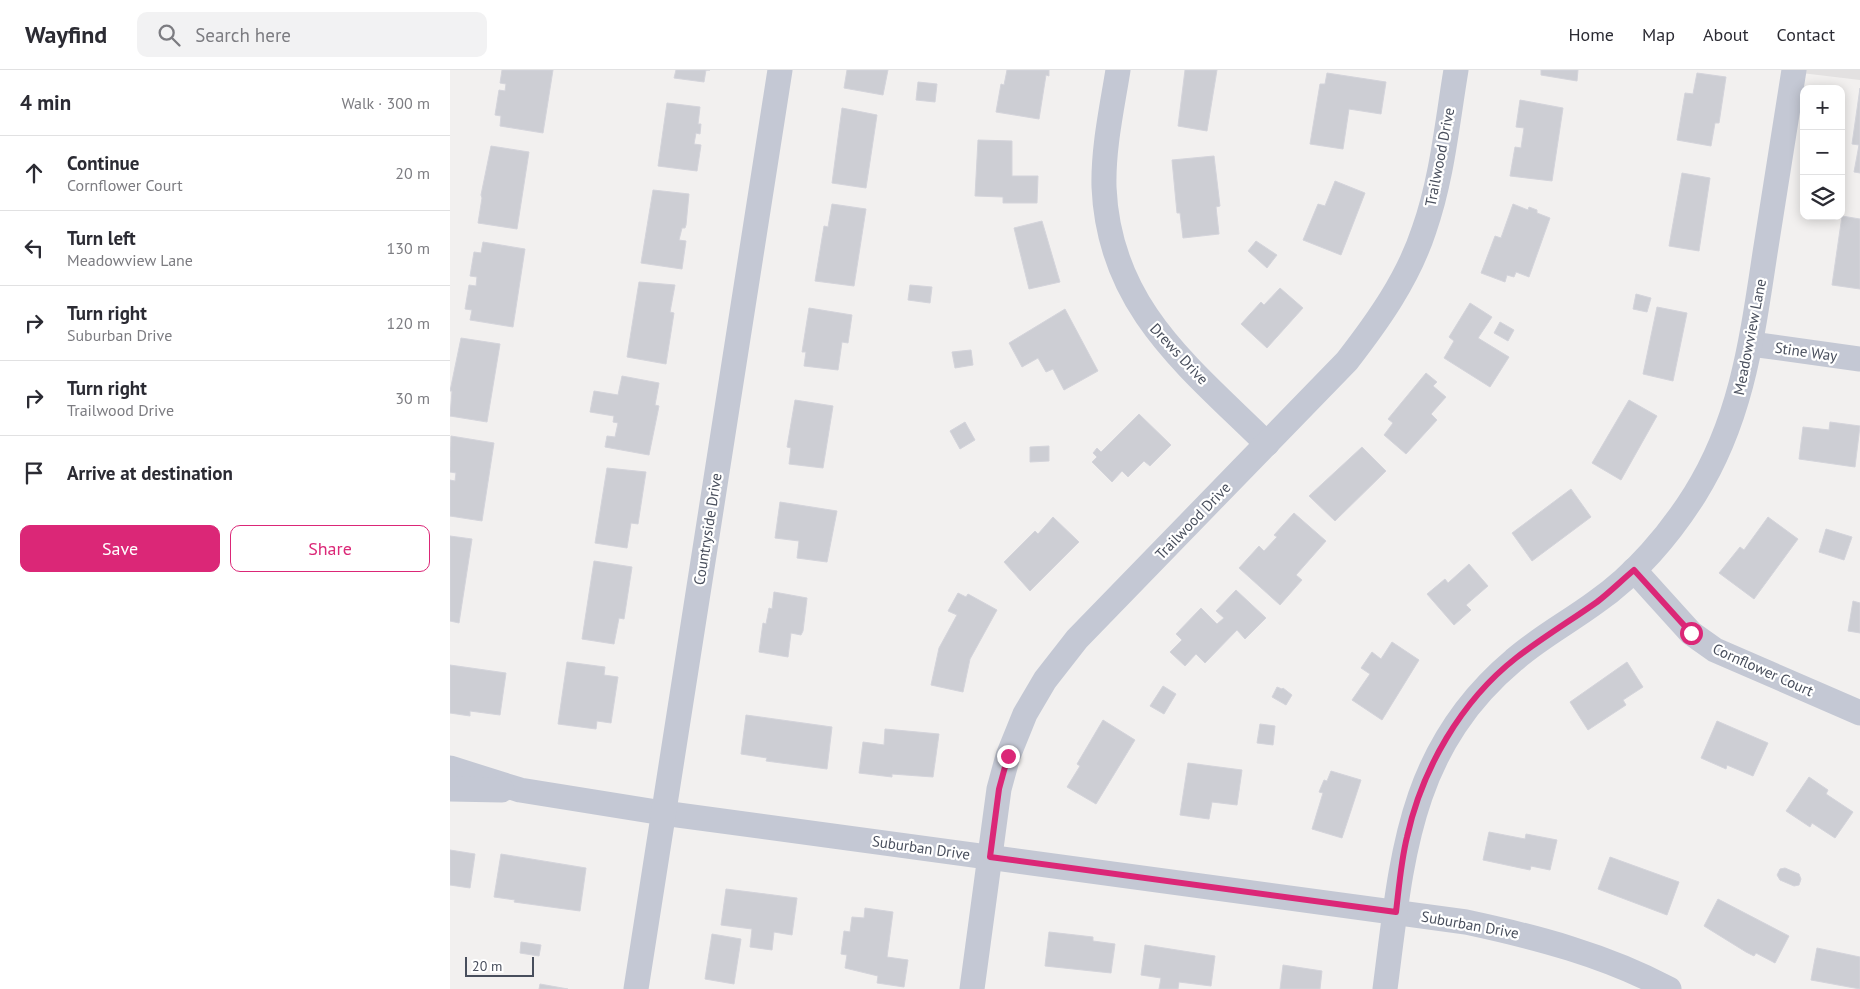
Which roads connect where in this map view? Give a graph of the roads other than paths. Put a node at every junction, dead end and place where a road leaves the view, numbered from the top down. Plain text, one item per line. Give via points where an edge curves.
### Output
1 (780, 70) edge
2 (1118, 70) edge
3 (1456, 70) edge
4 (1794, 70) edge
5 (1751, 344) junction
6 (1860, 359) edge
7 (1267, 444) junction
8 (1634, 570) junction
9 (1860, 713) edge
10 (450, 768) edge
11 (450, 789) edge
12 (520, 790) junction
13 (663, 813) junction
14 (990, 857) junction
15 (1396, 912) junction
16 (636, 989) edge
17 (972, 989) edge
18 (1385, 989) edge
19 (1669, 989) edge

1 - 13 street, Countryside Drive
2 - 7 street, Drews Drive via 1104,186 1116,255 1148,320 1168,346
3 - 7 street, Trailwood Drive via 1438,181 1424,232 1403,279 1378,321 1347,361
4 - 5 street, Meadowview Lane
5 - 6 street, Stine Way
5 - 8 street, Meadowview Lane via 1738,402 1717,454 1695,494 1666,535
7 - 14 street, Trailwood Drive via 1078,638 1045,680 1025,714 1008,756 999,789
8 - 9 street, Cornflower Court via 1691,633 1715,650
8 - 15 street, Meadowview Lane via 1599,601 1514,659 1458,720 1440,749 1420,794 1407,837
10 - 12 street, Suburban Drive
11 - 12 street, Suburban Drive
12 - 13 street, Suburban Drive
13 - 14 street, Suburban Drive
13 - 16 street, Countryside Drive
14 - 15 street, Suburban Drive
14 - 17 street, Trailwood Drive
15 - 18 street, Meadowview Lane
15 - 19 street, Suburban Drive via 1526,934 1585,952

